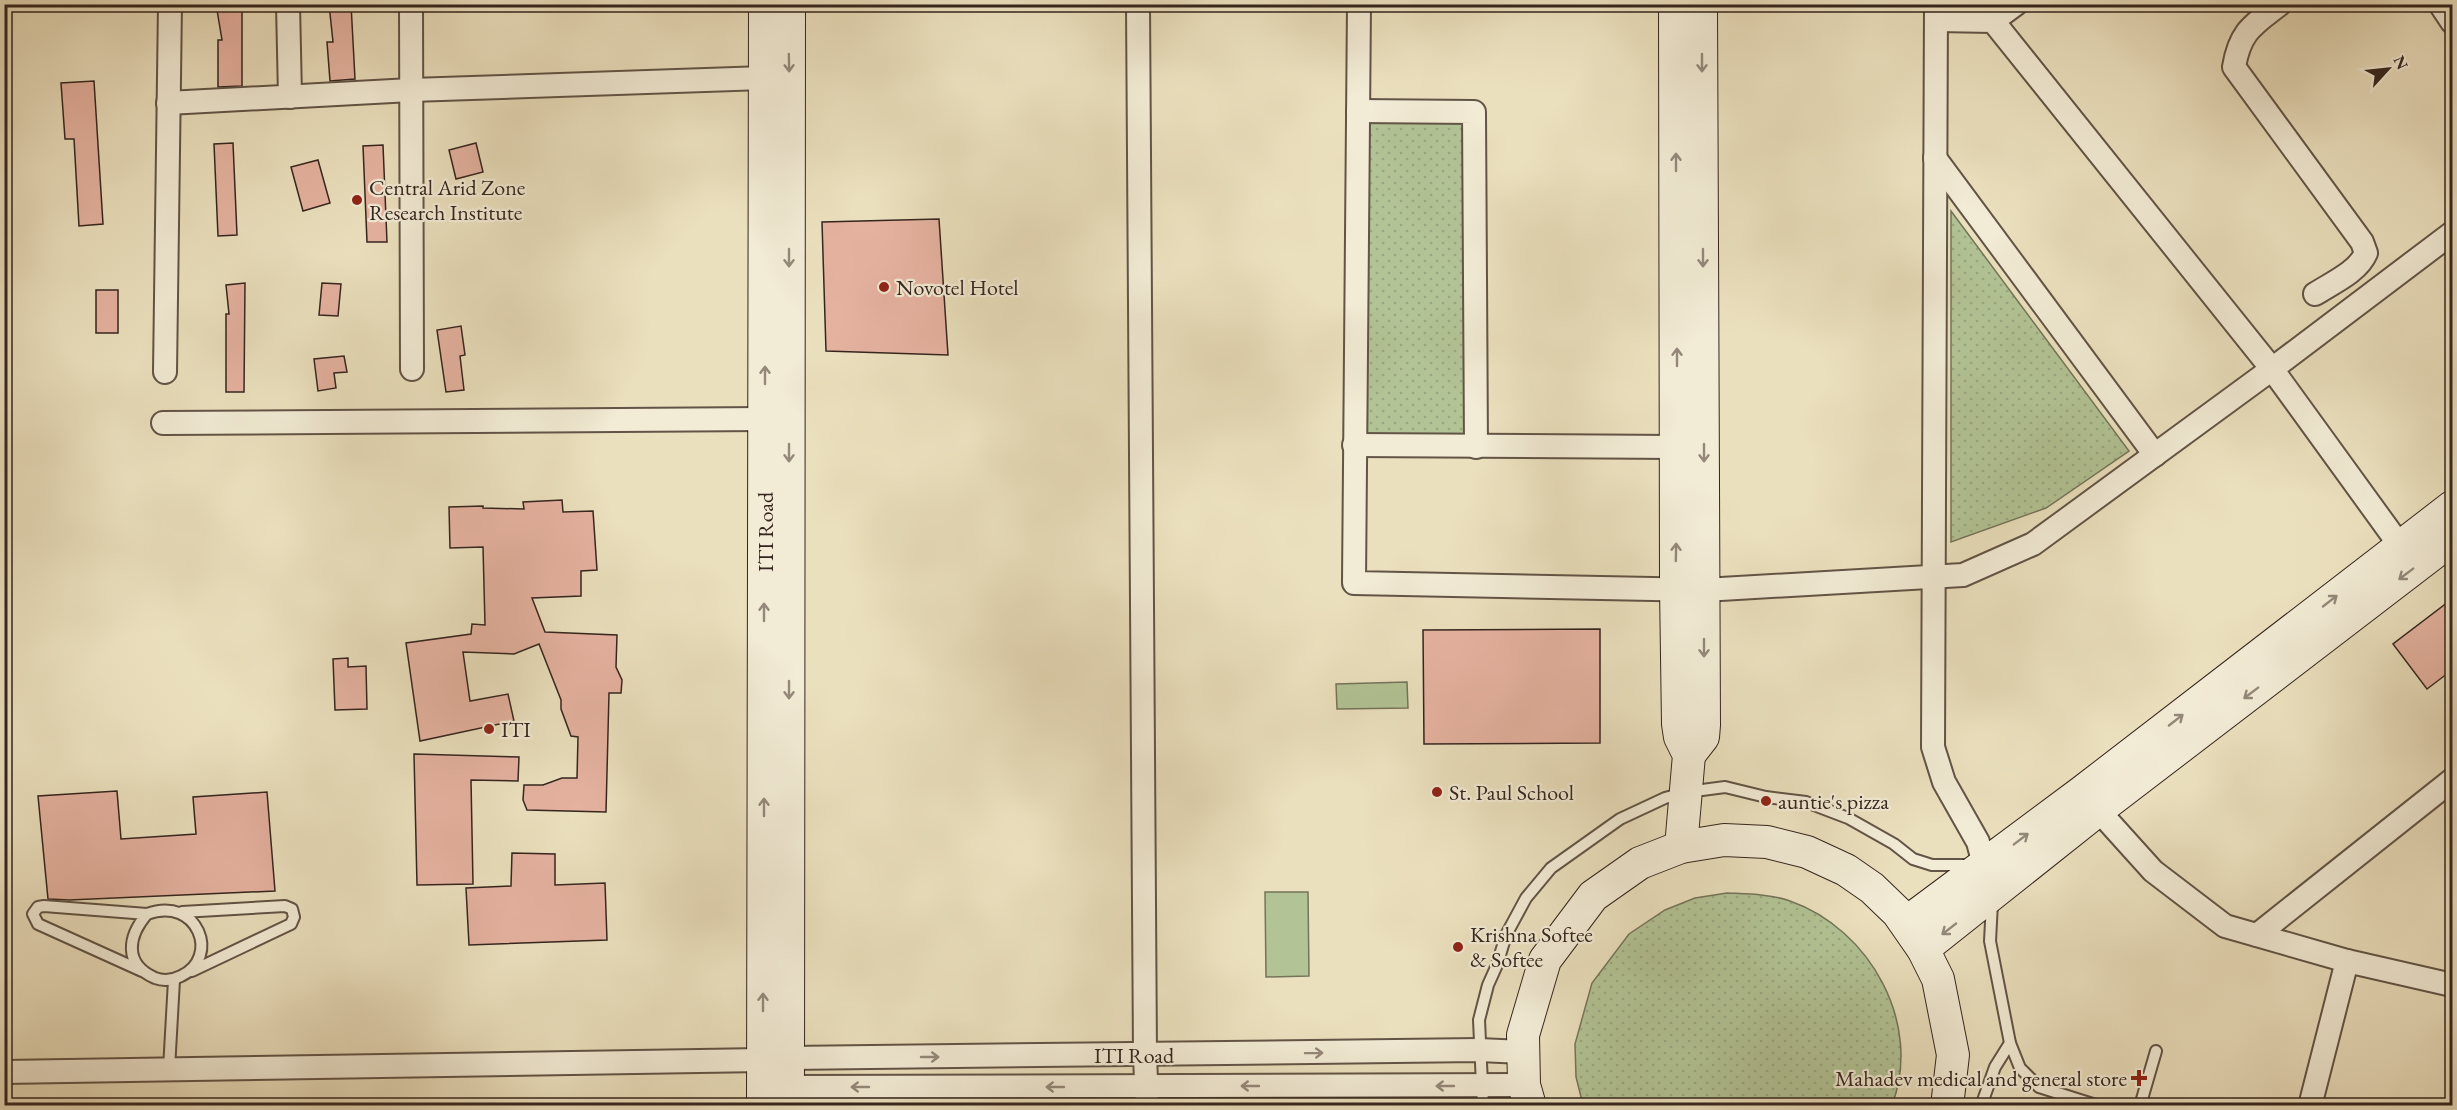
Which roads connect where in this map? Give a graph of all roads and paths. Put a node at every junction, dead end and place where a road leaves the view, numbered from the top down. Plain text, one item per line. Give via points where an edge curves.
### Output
1 (170, 4) edge
2 (288, 4) edge
3 (411, 4) edge
4 (765, 4) edge
5 (789, 4) edge
6 (1138, 4) edge
7 (1359, 4) edge
8 (1675, 4) edge
9 (1701, 4) edge
10 (2016, 4) edge
11 (2280, 4) edge
12 (2440, 4) edge
13 (1937, 12) edge
14 (1994, 21) junction
15 (2452, 22) edge
16 (766, 78) junction
17 (411, 90) junction
18 (290, 97) junction
19 (168, 103) junction
20 (1358, 111) junction
21 (1935, 158) junction
22 (2452, 233) edge
23 (2315, 294) dead end
24 (412, 369) dead end
25 (2271, 369) junction
26 (165, 372) dead end
27 (765, 419) junction
28 (163, 423) dead end
29 (1354, 445) junction
30 (1476, 447) junction
31 (1677, 447) junction
32 (2155, 455) junction
33 (2452, 507) edge
34 (2452, 538) edge
35 (2401, 547) junction
36 (1933, 577) junction
37 (1690, 590) junction
38 (2452, 780) edge
39 (1687, 792) junction
40 (2098, 810) junction
41 (1681, 847) junction
42 (1985, 865) junction
43 (1991, 896) junction
44 (182, 912) junction
45 (147, 914) junction
46 (1906, 923) junction
47 (2257, 935) junction
48 (1923, 949) junction
49 (2347, 961) junction
50 (142, 971) junction
51 (187, 974) junction
52 (2447, 979) edge
53 (174, 980) junction
54 (2010, 1043) junction
55 (1479, 1050) junction
56 (2156, 1051) dead end
57 (1522, 1052) junction
58 (1145, 1055) junction
59 (170, 1069) junction
60 (4, 1072) edge
61 (782, 1078) edge
62 (1483, 1095) edge
63 (1527, 1095) edge
64 (977, 1096) edge
65 (1147, 1096) edge
66 (763, 1106) edge
67 (1947, 1106) edge
68 (1981, 1106) edge
69 (2099, 1106) edge
70 (2140, 1106) edge
71 (2310, 1106) edge

1 - 19 street
2 - 18 street
3 - 17 street
4 - 16 street, ITI Road
5 -> 61 street, ITI Road
6 - 58 street
7 - 20 street
31 -> 8 street
9 -> 37 street
10 - 14 street
11 - 23 street via 2249,28 2237,46 2234,67 2362,242 2366,253 2356,267
12 - 15 street
13 - 14 street
13 - 21 street
14 - 25 street
16 - 17 street
27 -> 16 street, ITI Road
17 - 18 street
17 - 24 street
18 - 19 street
19 - 26 street
20 - 29 street
20 - 30 street via 1474,112
21 - 32 street
21 - 36 street
22 - 25 street
25 - 32 street
25 - 35 street
27 - 28 street
61 -> 27 street, ITI Road
29 - 30 street
29 - 37 street via 1354,583
30 - 31 street
37 -> 31 street
32 - 36 street via 2033,544 1963,575
33 - 35 street
34 -> 40 street
42 -> 35 street
36 - 37 street
36 - 42 street via 1933,747 1944,782 1978,842
37 - 39 street via 1704,725 1703,737 1689,755
38 - 47 street
39 - 41 street
39 - 42 lane via 1725,787 1806,802 1848,818 1914,859 1932,865
39 - 55 lane via 1620,819 1551,868 1526,898 1506,935 1488,985 1479,1020
40 - 43 street
40 - 47 street via 2153,871 2226,926
41 - 46 street via 1724,840 1767,842 1808,852 1872,888
41 - 57 street via 1640,863 1593,896 1545,960 1523,1035
42 - 43 street
42 - 46 street
43 -> 48 street
43 - 54 lane via 1990,941
44 - 45 lane via 164,910
44 - 51 lane via 195,924 202,942 199,960
44 - 51 lane via 285,906 292,909 294,917 291,924
45 - 50 lane via 131,941 133,956
45 - 50 lane via 44,906 33,914 38,924
46 - 48 street
47 - 49 street
48 - 67 street via 1938,980 1953,1055
49 - 52 street
49 - 71 street
50 - 53 lane via 157,979
51 - 53 lane
53 - 59 lane
54 - 68 lane via 1995,1067
54 - 69 lane via 2020,1068 2039,1087
55 - 57 street, ITI Road
58 -> 55 street, ITI Road
55 - 62 lane
56 - 70 lane
57 - 63 street
61 -> 58 street, ITI Road
58 - 65 street
59 - 60 street
59 - 61 street
64 -> 61 street, ITI Road
61 - 66 street
62 - 63 street, ITI Road
62 -> 65 street, ITI Road
65 -> 64 street, ITI Road

